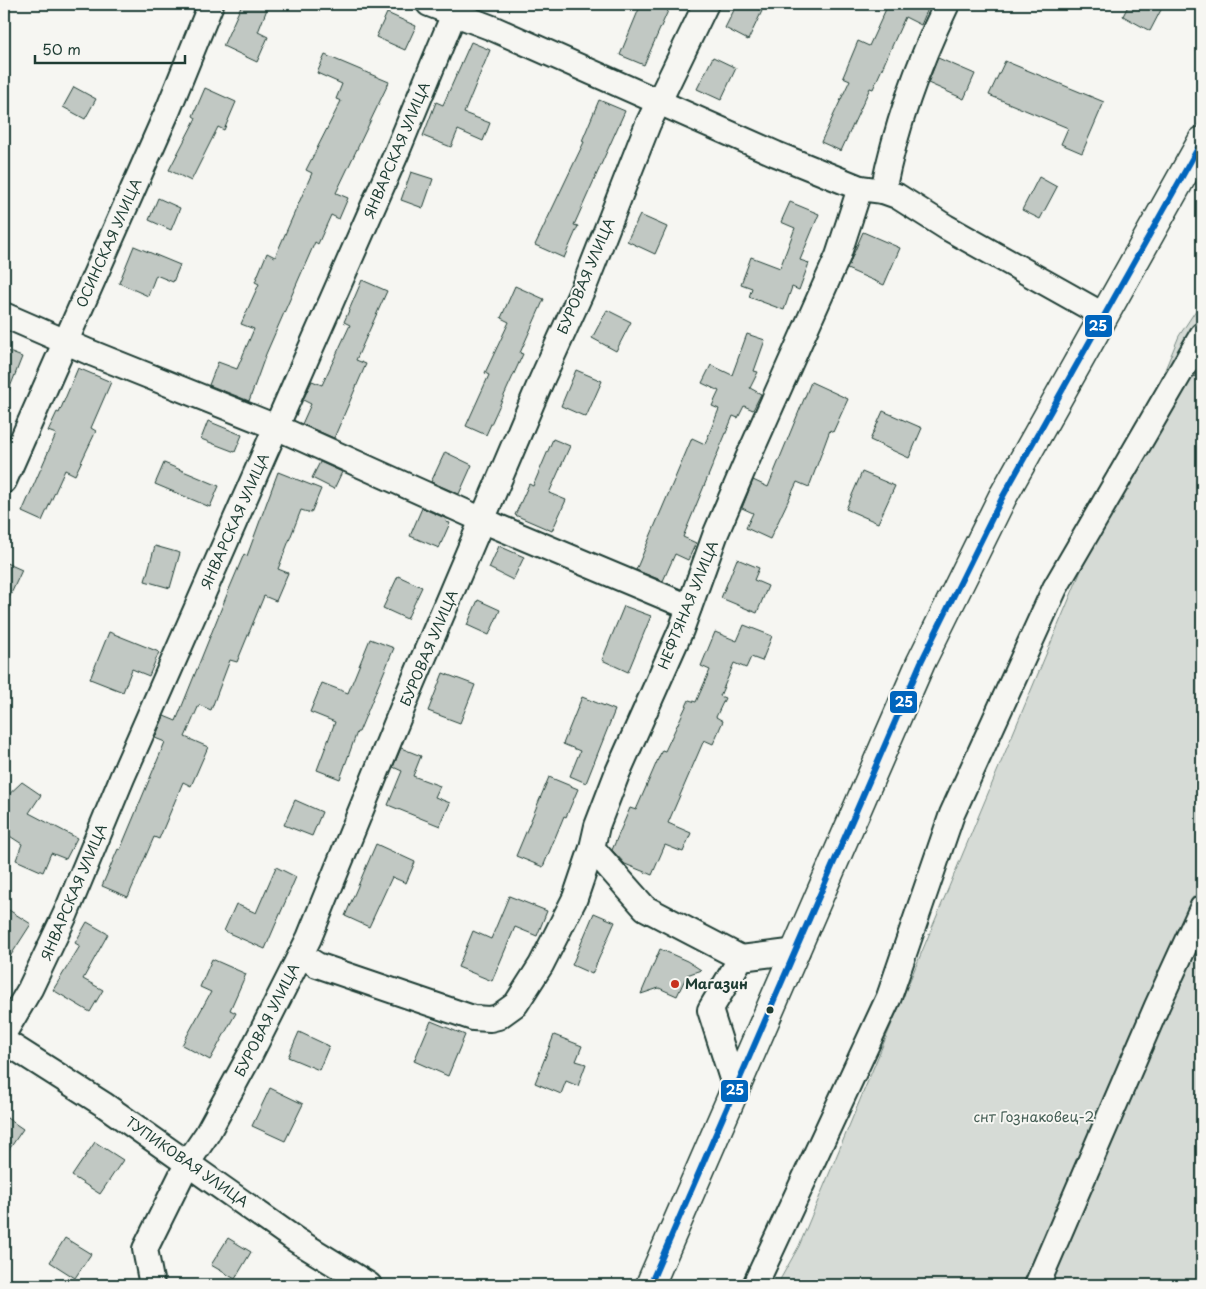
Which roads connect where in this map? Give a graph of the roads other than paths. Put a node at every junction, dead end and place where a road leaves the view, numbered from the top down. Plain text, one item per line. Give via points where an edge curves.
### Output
1 (211, 4) edge
2 (429, 4) edge
3 (706, 4) edge
4 (947, 4) edge
5 (456, 9) edge
6 (659, 102) junction
7 (1202, 141) edge
8 (872, 189) junction
9 (4, 315) edge
10 (1102, 315) junction
11 (1202, 335) edge
12 (66, 343) junction
13 (276, 427) junction
14 (4, 481) edge
15 (483, 521) junction
16 (690, 607) junction
17 (592, 848) junction
18 (1202, 908) edge
19 (797, 951) junction
20 (301, 955) junction
21 (741, 958) junction
22 (4, 1034) edge
23 (4, 1040) edge
24 (735, 1088) junction
25 (188, 1162) junction
26 (152, 1285) edge
27 (369, 1285) edge
28 (650, 1285) edge
29 (755, 1285) edge
30 (1037, 1285) edge

1 - 12 street, ОСИНСКАЯ УЛИЦА
2 - 5 street
3 - 6 street, БУРОВАЯ УЛИЦА
4 - 8 street, НЕФТЯНАЯ УЛИЦА via 926,45 888,162
5 - 6 street
5 - 13 street, ЯНВАРСКАЯ УЛИЦА
6 - 8 street
6 - 15 street, БУРОВАЯ УЛИЦА via 590,274
7 - 10 main road
8 - 10 street via 897,196
8 - 16 street, НЕФТЯНАЯ УЛИЦА via 838,256 716,533
9 - 12 street
10 - 19 main road via 1002,498 920,662
11 - 29 street via 1054,588 952,814 889,997
12 - 13 street
12 - 14 street, ОСИНСКАЯ УЛИЦА
13 - 15 street
13 - 22 street, ЯНВАРСКАЯ УЛИЦА via 63,920
15 - 16 street
15 - 20 street, БУРОВАЯ УЛИЦА
16 - 17 street, НЕФТЯНАЯ УЛИЦА via 617,774
17 - 20 street, НЕФТЯНАЯ УЛИЦА via 575,898 541,965 516,1004 504,1015 490,1019 473,1018 317,965
17 - 21 street via 645,908
18 - 30 street
19 - 21 street
19 - 24 main road
20 - 25 street, БУРОВАЯ УЛИЦА via 207,1134
21 - 24 street via 710,1010
23 - 25 street, ТУПИКОВАЯ УЛИЦА
24 - 28 main road
25 - 26 street, БУРОВАЯ УЛИЦА via 145,1249
25 - 27 street, ТУПИКОВАЯ УЛИЦА via 296,1240

